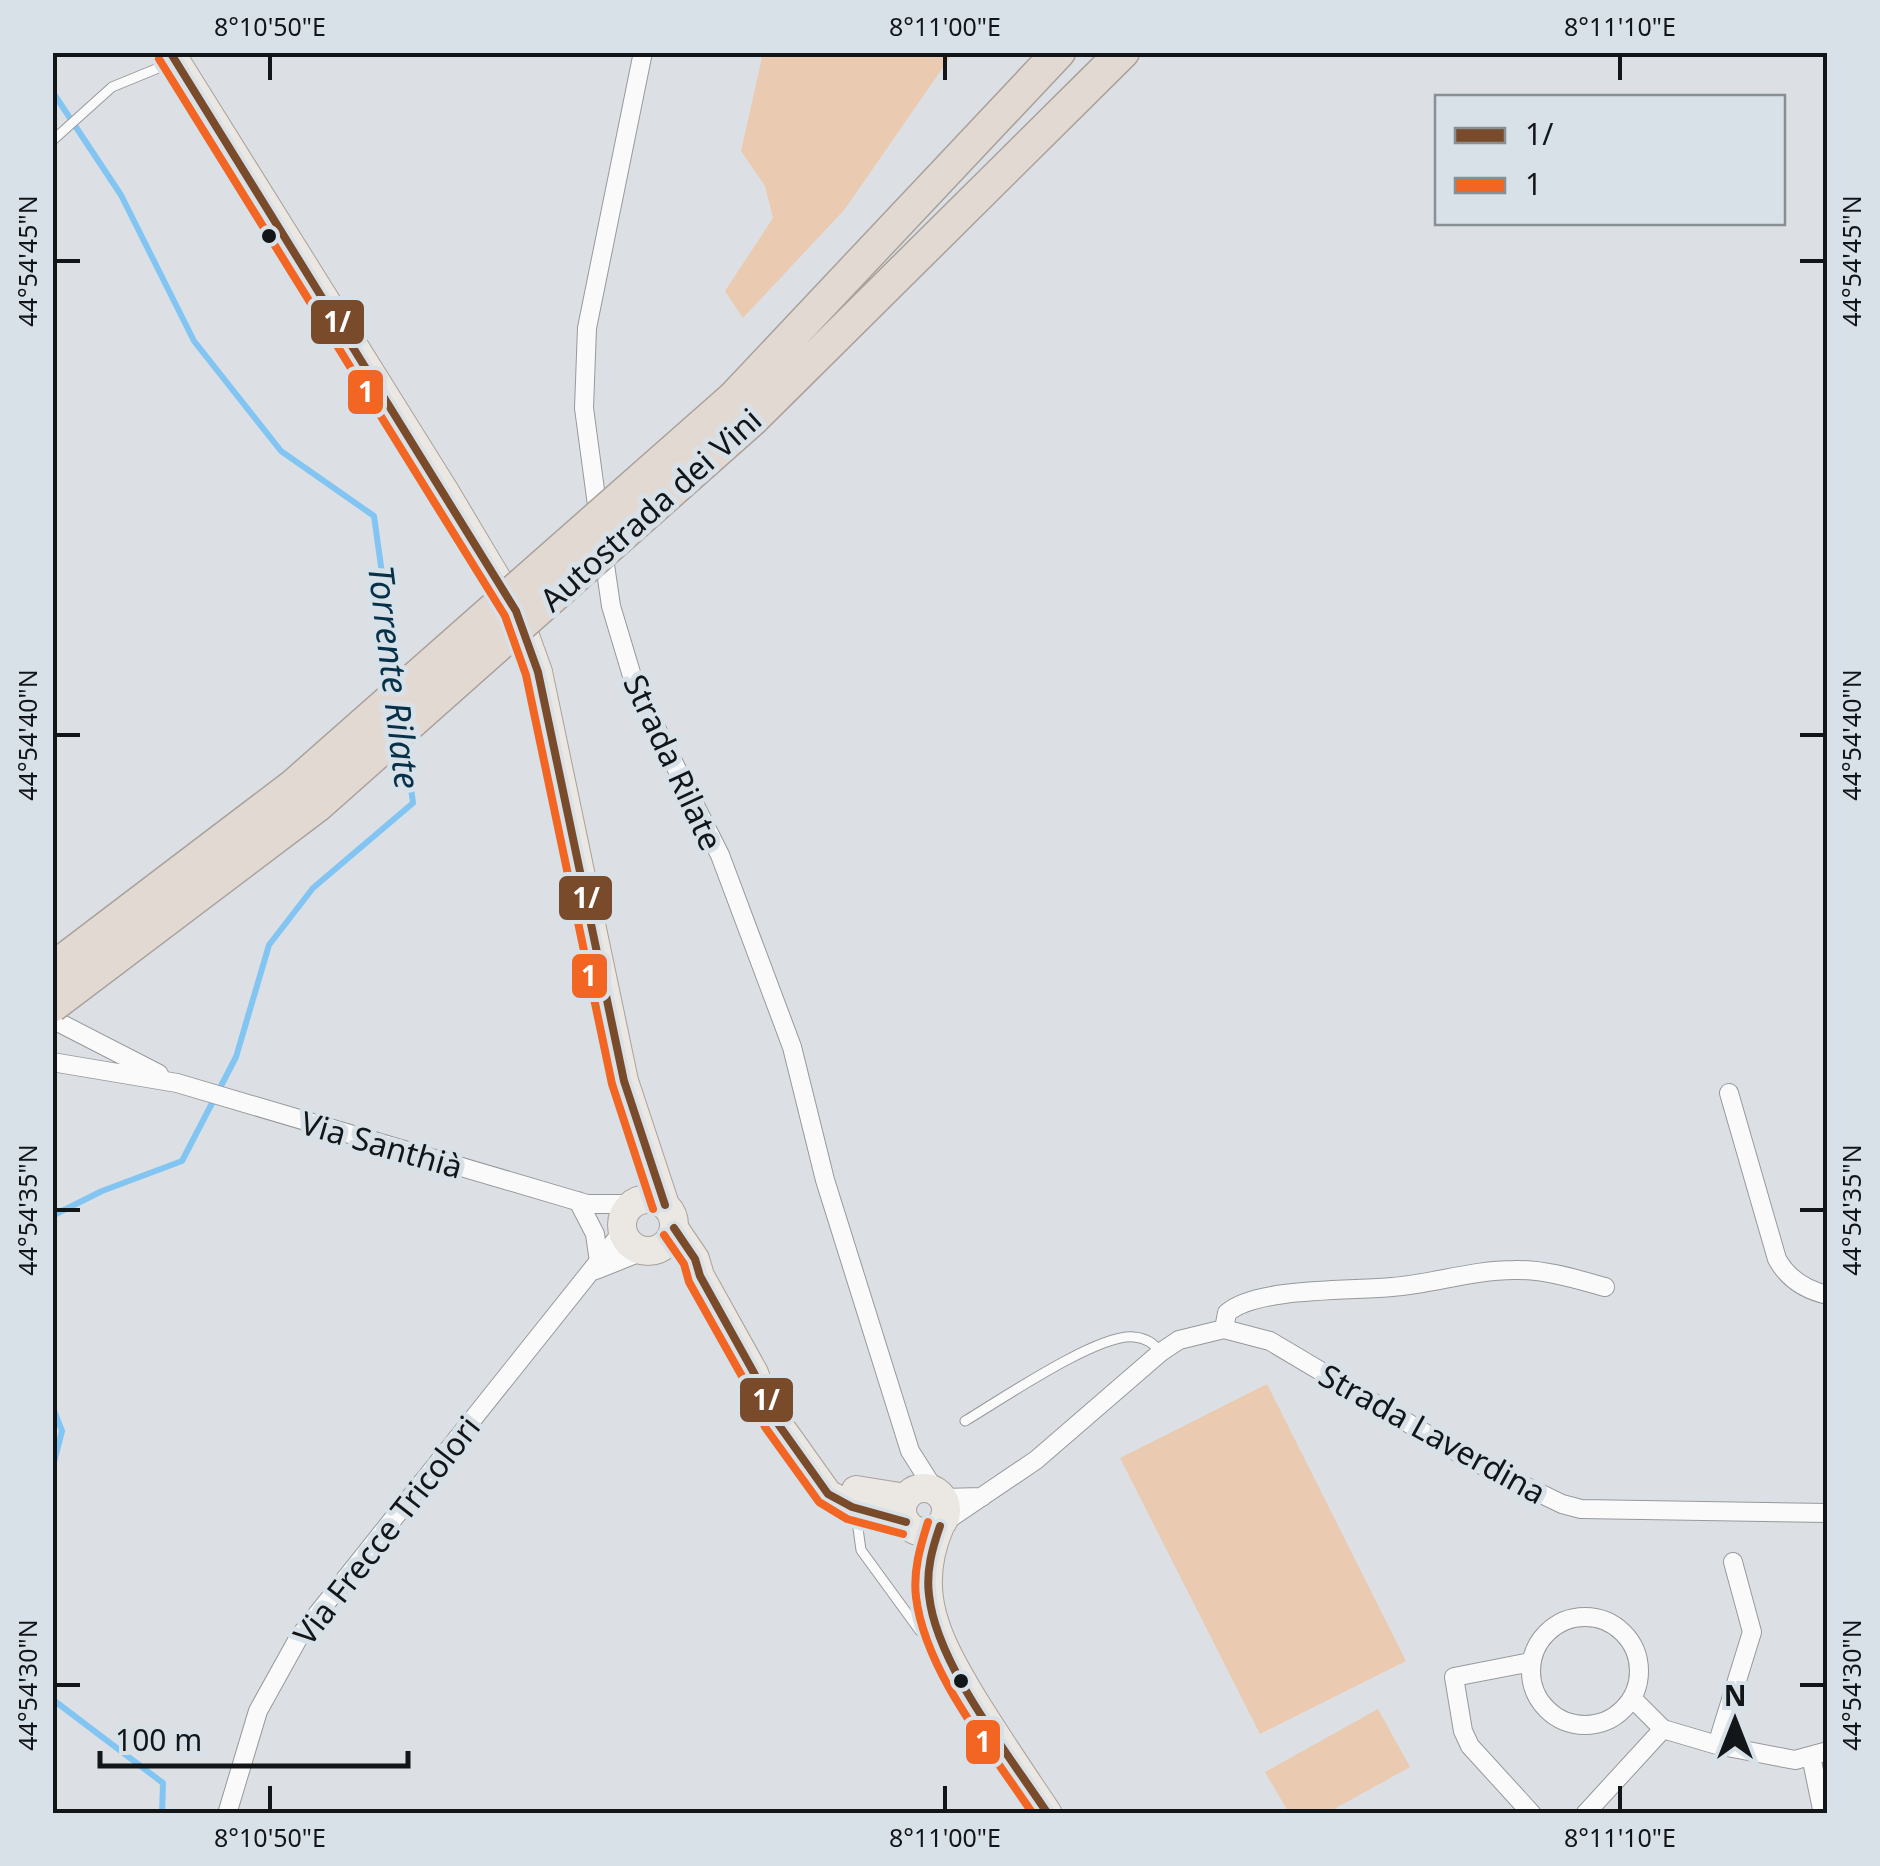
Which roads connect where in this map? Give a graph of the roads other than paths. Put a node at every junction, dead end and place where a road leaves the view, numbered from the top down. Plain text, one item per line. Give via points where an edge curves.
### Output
1 (643, 52) edge
2 (1060, 52) edge
3 (1123, 52) edge
4 (172, 57) edge
5 (54, 140) edge
6 (744, 408) junction
7 (52, 969) edge
8 (52, 1006) edge
9 (52, 1019) edge
10 (52, 1062) edge
11 (177, 1083) junction
12 (1729, 1093) dead end
13 (583, 1202) junction
14 (644, 1225) junction
15 (595, 1267) junction
16 (1605, 1286) dead end
17 (1828, 1295) edge
18 (1224, 1329) junction
19 (1161, 1352) junction
20 (754, 1373) junction
21 (965, 1420) dead end
22 (852, 1508) junction
23 (925, 1510) junction
24 (1828, 1513) edge
25 (1733, 1562) dead end
26 (940, 1640) junction
27 (1532, 1662) junction
28 (1632, 1698) junction
29 (1663, 1729) junction
30 (1716, 1745) junction
31 (1819, 1754) edge
32 (228, 1814) edge
33 (1048, 1814) edge
34 (1532, 1814) edge
35 (1584, 1814) edge
36 (1823, 1814) edge

1 - 23 street, Strada Rilate via 588,328 584,408 611,606 636,686 720,856 792,1046 825,1180
2 - 6 highway, Autostrada dei Vini
3 - 6 highway, Autostrada dei Vini
4 - 5 lane via 112,86
4 - 14 main road via 516,611 538,672 624,1081 647,1155
6 - 7 highway, Autostrada dei Vini, bridge via 293,786
6 - 8 highway, Autostrada dei Vini, bridge via 318,805
9 - 11 street, Via Santhià
10 - 11 street, Via Santhià
11 - 13 street, Via Santhià
12 - 17 street via 1776,1259 1801,1286
13 - 14 street, Via Santhià
13 - 15 street via 596,1234
14 - 15 street, Via Frecce Tricolori
14 - 15 street
14 - 20 main road via 700,1276
15 - 32 street, Via Frecce Tricolori via 299,1637 258,1711
16 - 18 street via 1515,1270 1390,1288 1351,1287 1244,1302 1226,1313
18 - 19 street via 1179,1340
18 - 24 street, Strada Laverdina via 1270,1341 1467,1458 1562,1504
19 - 21 lane via 1138,1337 1121,1338
19 - 23 street via 1036,1460 982,1497
20 - 22 main road via 820,1485
20 - 23 main road via 843,1484
22 - 23 main road
22 - 26 lane via 861,1550 920,1630
23 - 26 main road via 928,1600
25 - 30 street via 1752,1632
26 - 33 main road
27 - 28 street via 1536,1695 1560,1718 1608,1720
27 - 28 street via 1538,1644 1561,1622 1608,1622 1638,1658
27 - 34 street via 1454,1677 1470,1746
28 - 29 street
29 - 30 street
29 - 35 street
30 - 31 street via 1795,1760
31 - 36 street

